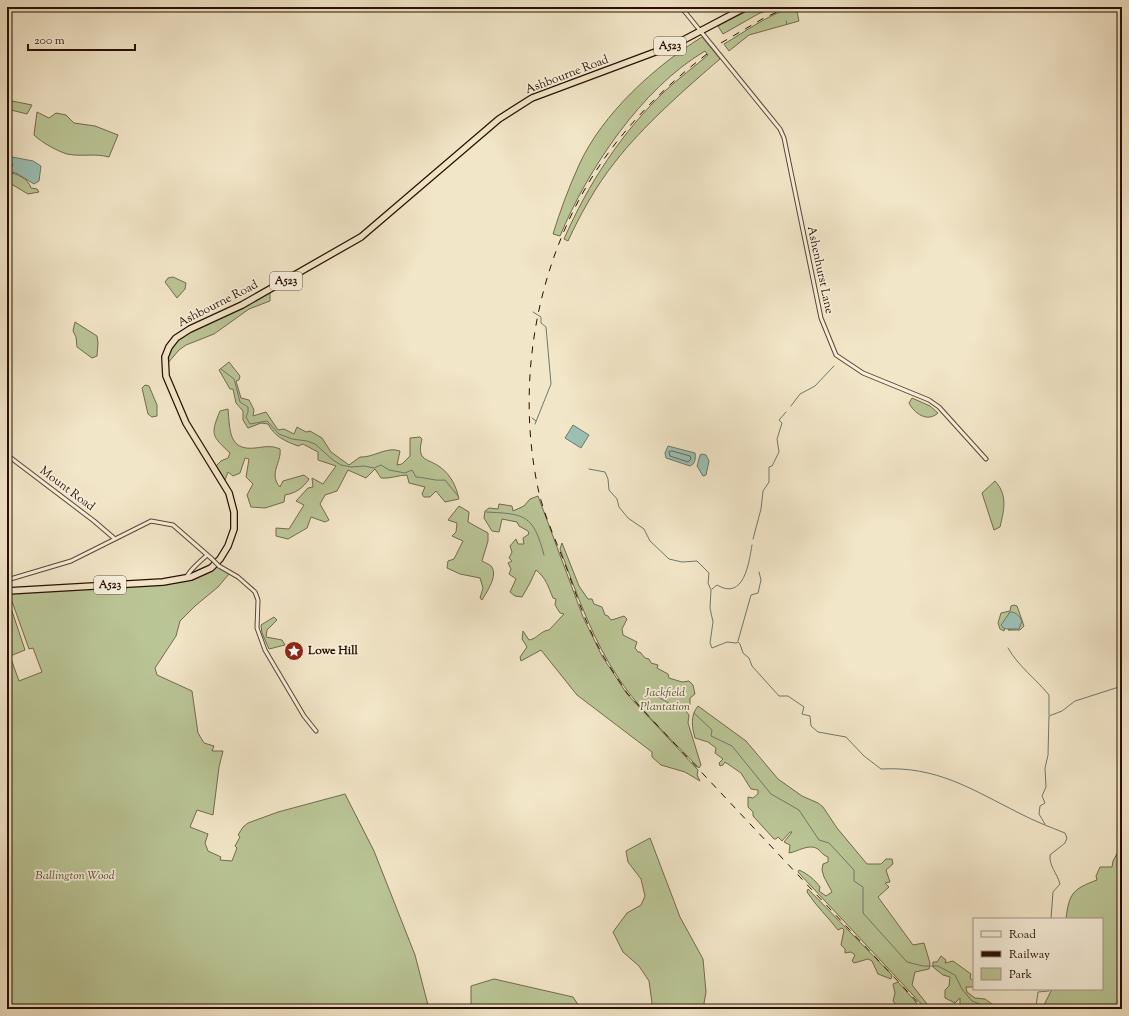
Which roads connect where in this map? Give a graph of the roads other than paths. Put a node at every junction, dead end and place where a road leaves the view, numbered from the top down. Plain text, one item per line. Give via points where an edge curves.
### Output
1 (681, 7) edge
2 (746, 7) edge
3 (699, 31) junction
4 (7, 455) edge
5 (986, 459) dead end
6 (115, 539) junction
7 (207, 555) junction
8 (187, 576) junction
9 (7, 580) edge
10 (7, 591) edge
11 (316, 731) dead end

1 - 3 street, Ashenhurst Lane
2 - 3 highway, Ashbourne Road / A523
3 - 5 street, Ashenhurst Lane via 772,117 784,138 820,318 836,355 863,373 929,400 939,407
3 - 8 highway, Ashbourne Road / A523 via 660,50 532,98 499,119 361,237 242,305 176,338 169,347 166,357 166,376 186,423 229,493 235,522 232,536 220,558 205,571
4 - 6 street, Mount Road
6 - 7 street via 147,522 166,523 176,527
6 - 9 street via 71,561
7 - 8 street
7 - 11 street, bridge via 255,592 258,600 257,628 265,650 304,716
8 - 10 highway, Ashbourne Road / A523 via 163,582

